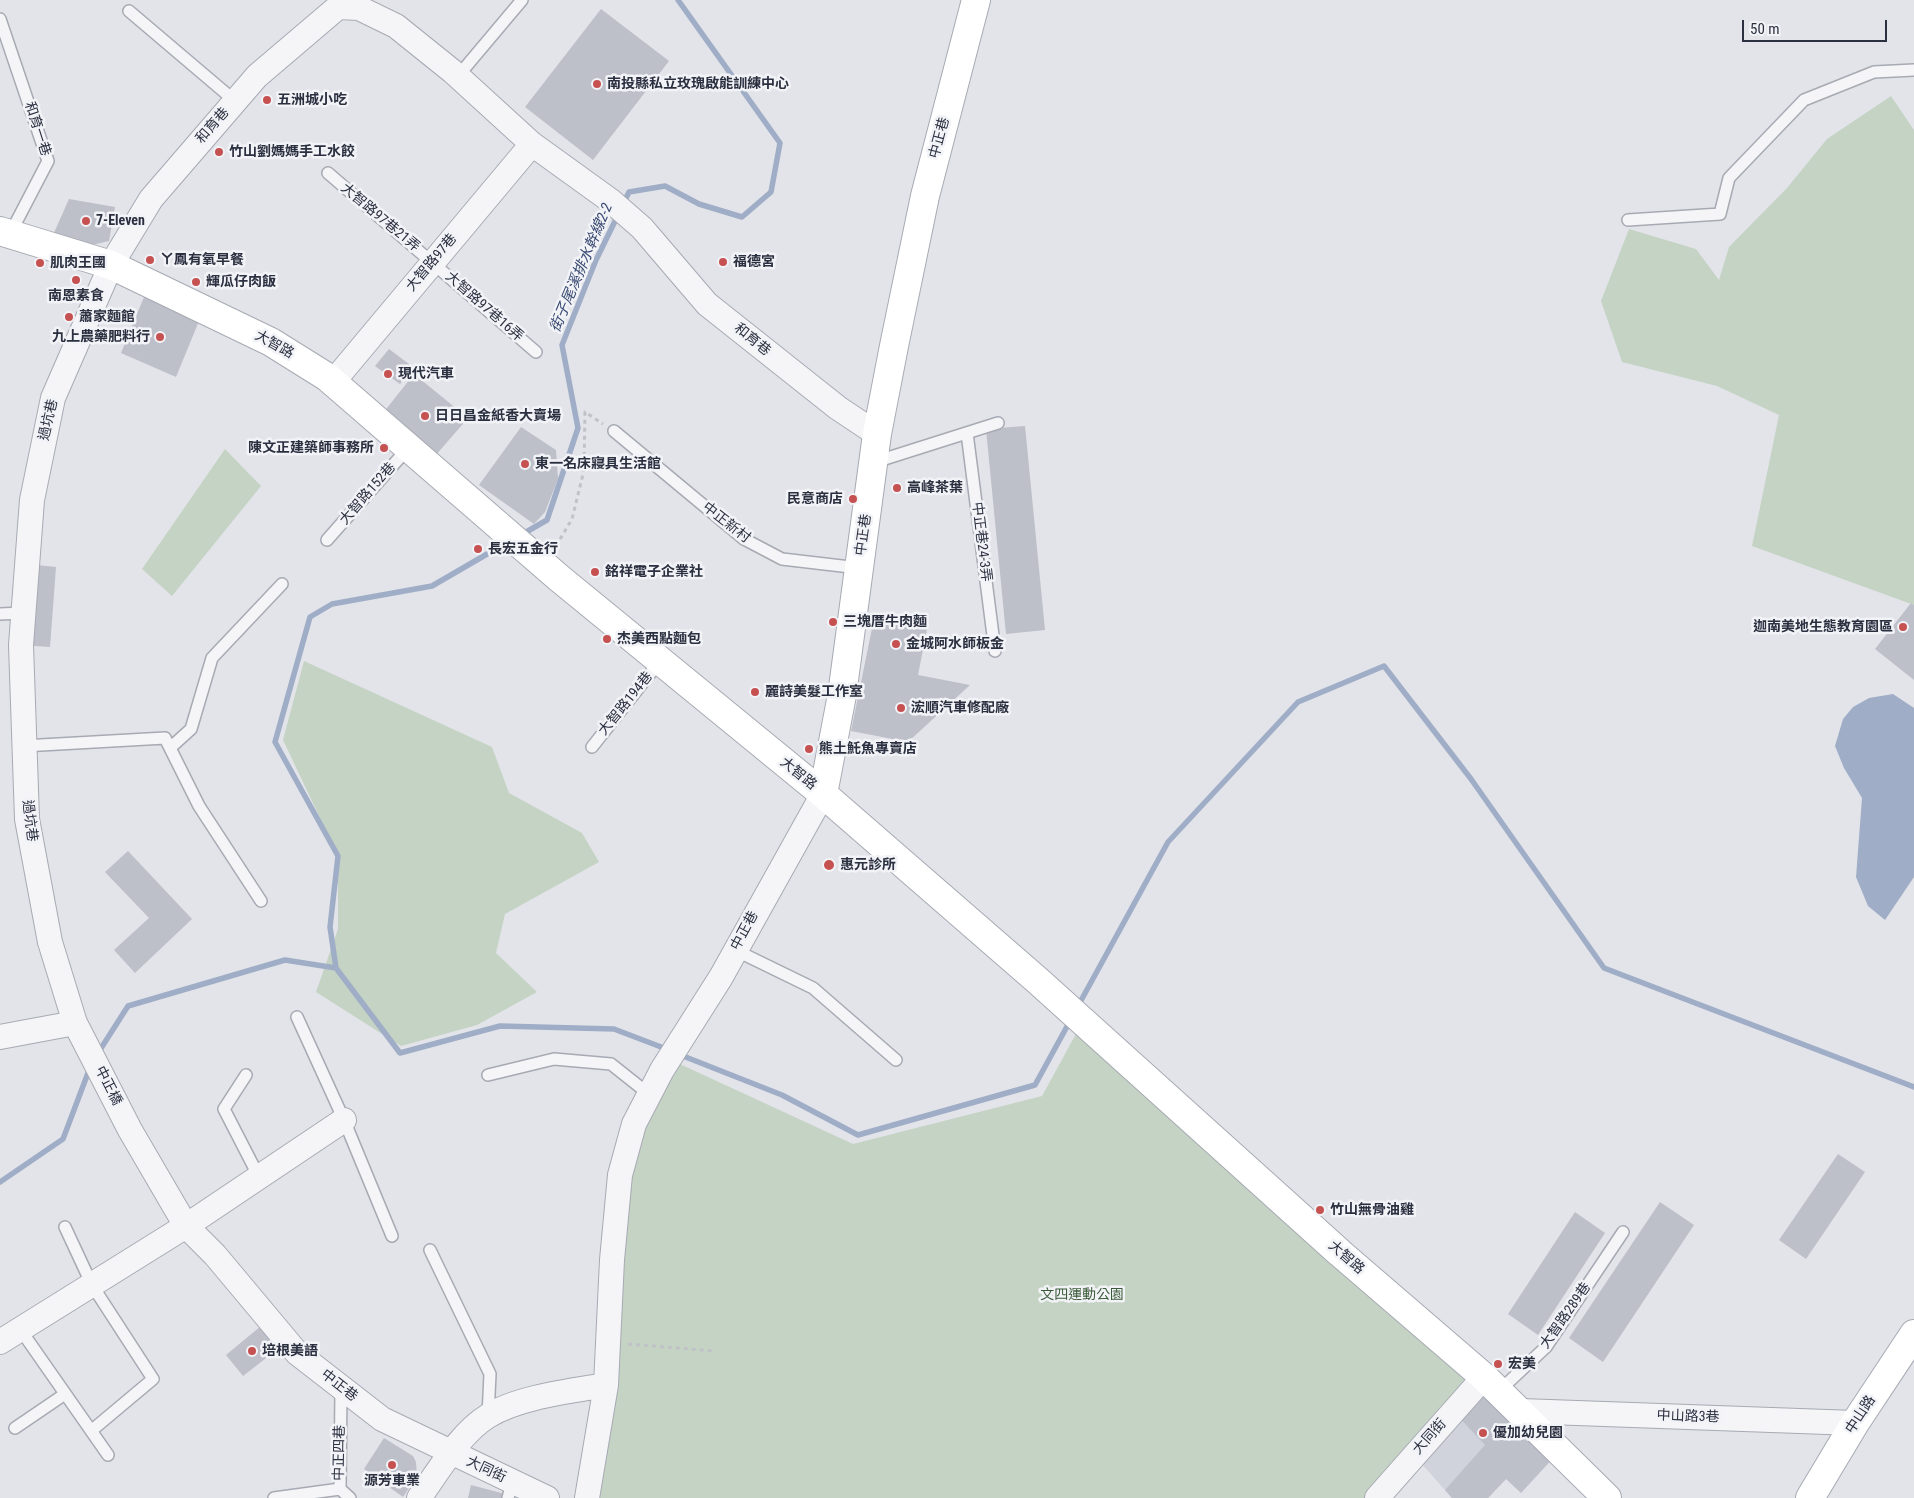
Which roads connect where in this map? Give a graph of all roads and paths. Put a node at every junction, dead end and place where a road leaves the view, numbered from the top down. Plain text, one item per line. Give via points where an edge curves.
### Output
1 (522, 0) edge
2 (976, 0) edge
3 (348, 4) edge
4 (129, 11) dead end
5 (0, 19) edge
6 (1914, 70) edge
7 (458, 76) junction
8 (235, 101) junction
9 (532, 144) junction
10 (328, 173) dead end
11 (1628, 220) dead end
12 (5, 232) edge
13 (433, 263) junction
14 (110, 265) junction
15 (536, 352) dead end
16 (333, 382) junction
17 (998, 422) dead end
18 (614, 432) joint
19 (967, 433) junction
20 (877, 434) junction
21 (409, 447) junction
22 (873, 462) junction
23 (327, 540) dead end
24 (534, 557) junction
25 (859, 568) junction
26 (282, 584) dead end
27 (0, 614) edge
28 (23, 614) junction
29 (995, 651) dead end
30 (660, 661) junction
31 (23, 746) junction
32 (592, 747) dead end
33 (170, 748) junction
34 (823, 794) junction
35 (261, 901) dead end
36 (735, 950) junction
37 (297, 1017) dead end
38 (80, 1032) junction
39 (0, 1037) edge
40 (896, 1060) dead end
41 (246, 1074) dead end
42 (488, 1075) dead end
43 (650, 1095) junction
44 (344, 1120) junction
45 (130, 1130) joint
46 (259, 1177) junction
47 (186, 1226) junction
48 (65, 1227) dead end
49 (1623, 1232) dead end
50 (392, 1236) dead end
51 (430, 1250) dead end
52 (92, 1285) junction
53 (20, 1329) junction
54 (1914, 1334) edge
55 (0, 1342) edge
56 (608, 1342) junction
57 (714, 1351) dead end
58 (1491, 1384) junction
59 (606, 1385) junction
60 (341, 1387) junction
61 (65, 1394) junction
62 (1521, 1412) junction
63 (488, 1416) junction
64 (1855, 1423) junction
65 (15, 1428) dead end
66 (91, 1431) junction
67 (108, 1454) dead end
68 (452, 1454) junction
69 (340, 1489) junction
70 (510, 1490) edge
71 (1816, 1493) edge
72 (1386, 1495) edge
73 (274, 1498) edge
74 (350, 1498) edge
75 (419, 1498) edge
76 (547, 1498) edge
77 (587, 1498) edge
78 (1606, 1498) edge

1 - 7 lane
2 - 20 street, 中正巷 via 925,196
3 - 7 street, 和育巷 via 396,26
3 - 8 street, 和育巷 via 257,76
4 - 8 lane
5 - 12 lane, 和育一巷 via 48,161
6 - 11 lane via 1874,72 1804,100 1729,178 1720,214
7 - 9 street, 和育巷
8 - 14 street, 和育巷 via 151,200
9 - 13 street, 大智路97巷
9 - 20 street, 和育巷 via 611,201 642,228 707,304 838,408
10 - 13 lane, 大智路97巷21弄
12 - 14 street, 大智路
13 - 15 lane, 大智路97巷16弄
13 - 16 street, 大智路97巷
14 - 16 street, 大智路 via 271,342
14 - 28 street, 過坑巷 via 53,398 32,500
16 - 21 street, 大智路
17 - 19 lane
18 - 24 path via 586,412 584,470 572,519
18 - 25 lane, 中正新村 via 744,539 782,559
19 - 22 lane
19 - 29 lane, 中正巷24-3弄
20 - 22 street, 中正巷
21 - 23 lane, 大智路152巷
21 - 24 street, 大智路
22 - 25 street, 中正巷
24 - 30 street, 大智路
25 - 34 street, 中正巷 via 842,695
26 - 33 lane via 212,658 191,728
27 - 28 lane
28 - 31 street, 過坑巷
30 - 32 lane, 大智路194巷
30 - 34 street, 大智路
31 - 33 lane via 165,738
31 - 38 street, 過坑巷 via 27,819 47,923
33 - 35 lane via 199,806
34 - 36 street, 中正巷
34 - 58 street, 大智路
36 - 40 lane via 813,988
36 - 43 street, 中正巷
37 - 44 lane
38 - 39 street
38 - 45 street, 中正橋
41 - 46 lane via 224,1109
42 - 43 lane via 554,1059 611,1064
43 - 56 street, 中正巷 via 634,1124 620,1176
44 - 46 street
44 - 50 lane
45 - 47 street, 中正巷
46 - 47 street
47 - 52 street
47 - 60 street, 中正巷 via 215,1255 297,1353
48 - 52 lane
49 - 58 lane, 大智路289巷 via 1546,1347
51 - 63 lane via 490,1374
52 - 53 street
52 - 66 lane via 153,1379
53 - 55 street
53 - 61 lane
54 - 64 street, 中山路
56 - 57 path
56 - 59 street, 中正巷
58 - 62 street, 大智路
58 - 72 street, 大同街
59 - 63 street via 534,1398
59 - 77 street, 中正巷
60 - 68 street, 中正巷 via 382,1419
60 - 69 lane, 中正四巷
61 - 65 lane
61 - 66 lane
62 - 64 street, 中山路3巷
62 - 78 street, 大智路
63 - 68 street via 466,1435
64 - 71 street, 中山路
66 - 67 lane
68 - 70 street, 大同街
68 - 75 street
69 - 73 lane, 中正四巷
69 - 74 lane, 中正四巷
70 - 76 street, 大同街

